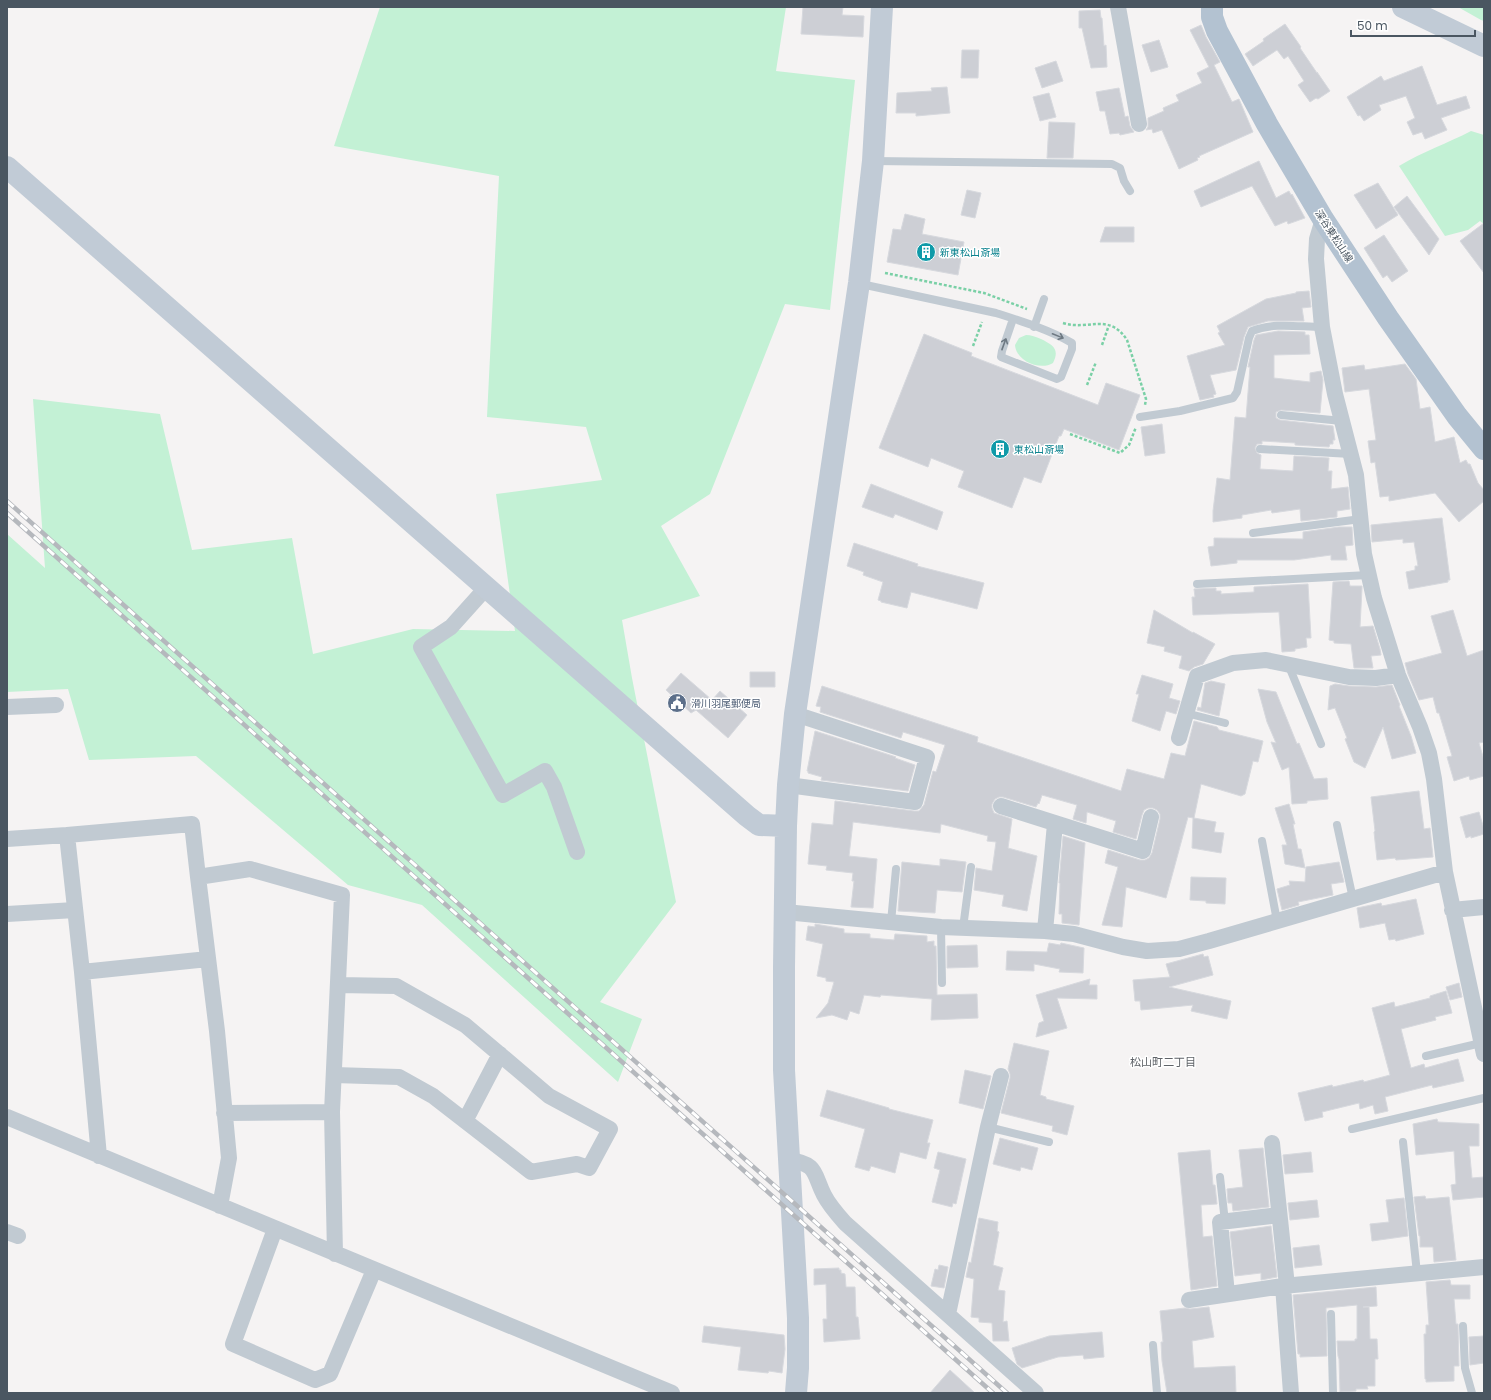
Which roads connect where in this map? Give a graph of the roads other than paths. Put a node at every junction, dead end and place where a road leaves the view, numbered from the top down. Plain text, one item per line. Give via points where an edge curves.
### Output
1 (882, 7) edge
2 (1118, 7) edge
3 (1212, 7) edge
4 (1403, 7) edge
5 (1484, 46) edge
6 (1139, 124) dead end
7 (873, 160) junction
8 (7, 167) edge
9 (1130, 191) dead end
10 (1323, 219) junction
11 (859, 283) junction
12 (1044, 299) dead end
13 (1014, 319) junction
14 (1034, 327) junction
15 (1322, 327) junction
16 (1281, 414) dead end
17 (1140, 417) road end
18 (1342, 421) junction
19 (1260, 449) dead end
20 (1484, 449) edge
21 (1351, 454) junction
22 (1361, 519) junction
23 (1252, 533) dead end
24 (1368, 575) junction
25 (1197, 584) dead end
26 (486, 588) junction
27 (1288, 664) junction
28 (1398, 675) junction
29 (56, 705) dead end
30 (7, 707) edge
31 (1186, 713) junction
32 (795, 714) junction
33 (1225, 723) dead end
34 (1179, 738) dead end
35 (1321, 744) dead end
36 (788, 785) junction
37 (1001, 806) dead end
38 (1151, 817) dead end
39 (1055, 824) junction
40 (1338, 825) dead end
41 (786, 826) junction
42 (67, 835) junction
43 (7, 838) edge
44 (1262, 841) dead end
45 (577, 852) dead end
46 (971, 867) dead end
47 (896, 869) dead end
48 (1444, 872) junction
49 (198, 877) junction
50 (1353, 899) junction
51 (1484, 908) edge
52 (75, 910) junction
53 (1452, 910) junction
54 (785, 912) junction
55 (7, 914) edge
56 (1277, 921) junction
57 (891, 922) junction
58 (941, 926) junction
59 (963, 928) junction
60 (1045, 931) junction
61 (208, 959) junction
62 (82, 972) junction
63 (942, 983) dead end
64 (338, 985) junction
65 (1483, 1049) edge
66 (500, 1054) junction
67 (1426, 1056) dead end
68 (334, 1075) junction
69 (1001, 1076) dead end
70 (1484, 1098) edge
71 (332, 1112) junction
72 (224, 1113) junction
73 (7, 1117) edge
74 (465, 1121) junction
75 (988, 1127) junction
76 (1352, 1129) dead end
77 (1049, 1142) dead end
78 (1403, 1142) dead end
79 (1272, 1143) dead end
80 (100, 1156) junction
81 (789, 1160) junction
82 (1220, 1177) dead end
83 (220, 1206) junction
84 (1279, 1215) junction
85 (1225, 1222) junction
86 (275, 1229) junction
87 (335, 1254) junction
88 (1484, 1267) edge
89 (374, 1270) junction
90 (1417, 1273) junction
91 (1285, 1286) junction
92 (1227, 1294) junction
93 (1189, 1300) dead end
94 (948, 1314) junction
95 (1330, 1314) dead end
96 (1463, 1326) dead end
97 (1153, 1345) dead end
98 (672, 1393) edge
99 (796, 1393) edge
100 (1036, 1393) edge
101 (1157, 1393) edge
102 (1291, 1393) edge
103 (1333, 1393) edge
104 (1472, 1393) edge

1 - 7 street
2 - 6 street
3 - 10 main road, 深谷東松山線 via 1212,17 1217,31 1267,124
4 - 5 street
7 - 9 lane via 1112,164 1120,168
7 - 11 street
8 - 26 street
10 - 15 street via 1317,239 1316,259
10 - 20 main road, 深谷東松山線 via 1396,330 1457,416
11 - 13 lane
11 - 32 street
12 - 14 lane
13 - 14 lane
14 -> 13 lane via 1072,343 1061,377 1057,379 1001,357
15 - 17 lane via 1274,326 1252,331 1237,392 1233,398 1180,411
15 - 18 street
16 - 18 lane
18 - 21 street
19 - 21 lane
21 - 22 street
22 - 23 lane
22 - 24 street
24 - 25 lane
24 - 28 street
26 - 41 street via 747,816 760,825
26 - 45 street via 452,627 421,647 503,795 545,771 554,787
27 - 28 street via 1349,677 1376,678
27 - 31 street via 1266,660 1233,663 1197,676
27 - 35 lane
28 - 48 street via 1429,753
29 - 30 street
31 - 33 lane
31 - 34 street
32 - 36 street
32 - 36 street via 927,757 915,802
36 - 41 street
37 - 39 street
38 - 39 street via 1143,851
39 - 60 street
40 - 50 lane
41 - 54 street
42 - 43 street
42 - 49 street via 192,824
42 - 52 street
44 - 56 lane
46 - 59 lane
47 - 57 lane
48 - 50 street
48 - 53 street
49 - 61 street
49 - 64 street via 250,869 342,895
50 - 56 street
51 - 53 street
52 - 55 street
52 - 62 street
53 - 65 street
54 - 57 street
54 - 81 street via 784,1070
56 - 60 street via 1179,949 1147,951 1074,934
57 - 58 street
58 - 59 street
58 - 63 lane
59 - 60 street
61 - 62 street
61 - 72 street
62 - 80 street
64 - 66 street via 396,986 465,1025
64 - 68 street
65 - 67 lane
66 - 74 street
66 - 74 street via 549,1096 610,1129 589,1168 577,1164 531,1172
68 - 71 street
68 - 74 street via 399,1076 433,1096
69 - 75 street
70 - 76 lane
71 - 72 street
71 - 87 street
72 - 83 street via 228,1158
73 - 80 street
75 - 77 lane
75 - 94 street
78 - 90 lane
79 - 84 street
80 - 83 street
81 - 94 street via 812,1168 823,1193 845,1223
81 - 99 street via 798,1318
82 - 85 lane
83 - 86 street
84 - 85 street
84 - 91 street
85 - 92 street via 1220,1222
86 - 87 street
86 - 89 street via 233,1344 316,1380 330,1374
87 - 89 street
88 - 90 street
89 - 98 street
90 - 91 street
91 - 92 street
91 - 102 street
92 - 93 street
94 - 100 street
95 - 103 lane
96 - 104 lane via 1465,1368
97 - 101 lane

